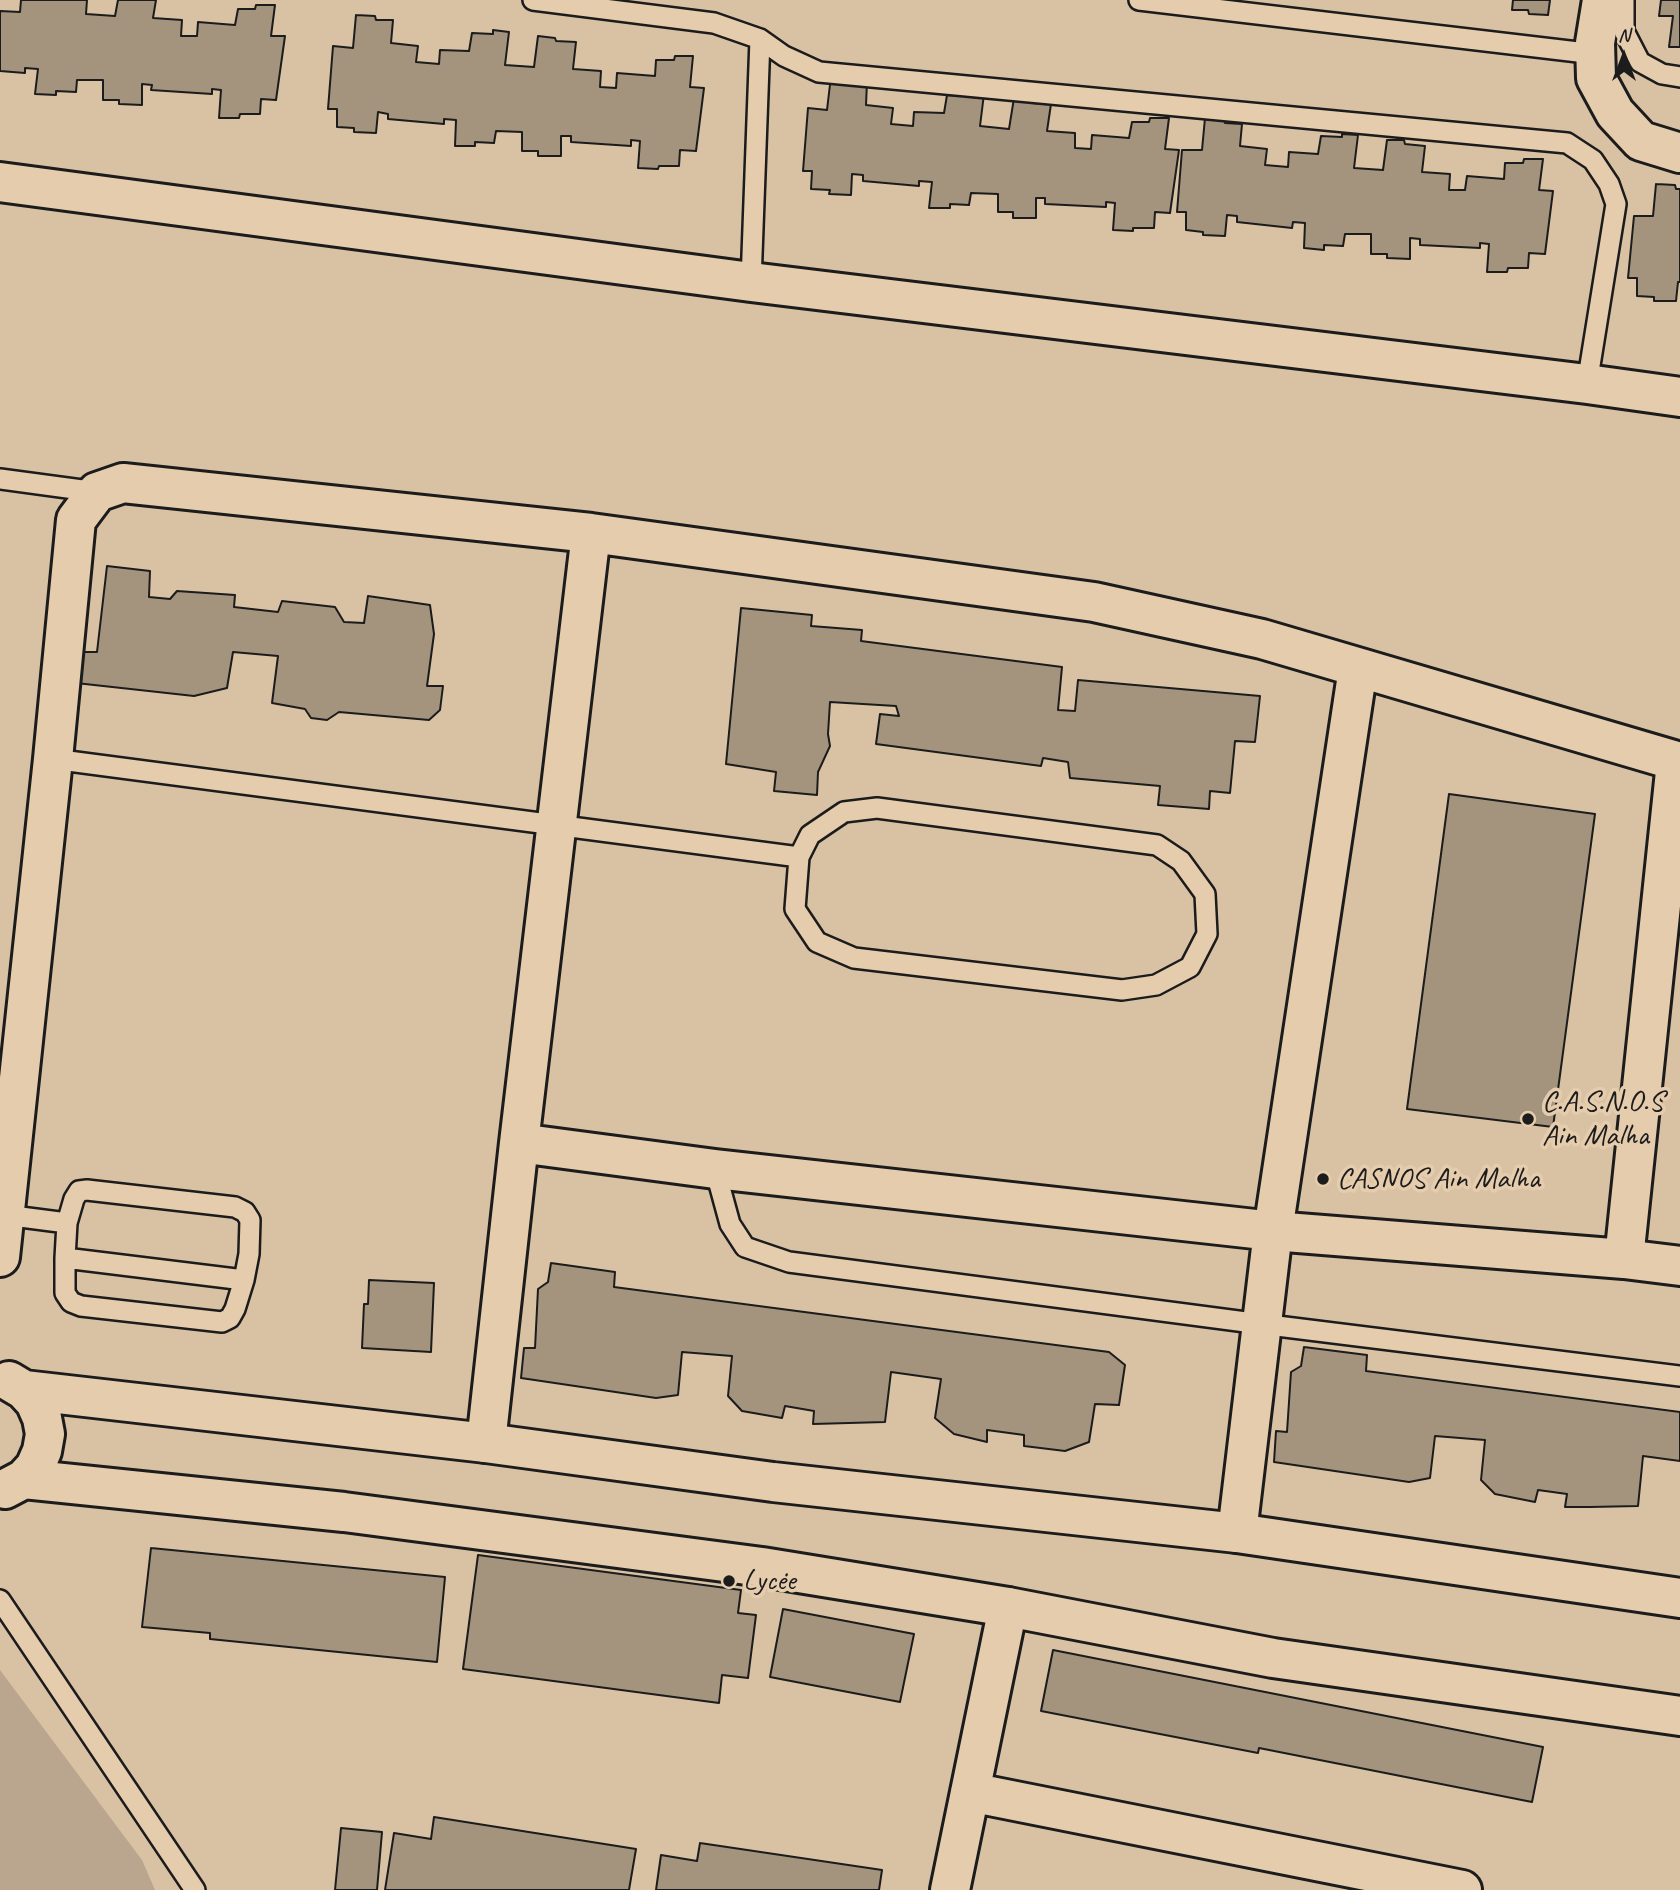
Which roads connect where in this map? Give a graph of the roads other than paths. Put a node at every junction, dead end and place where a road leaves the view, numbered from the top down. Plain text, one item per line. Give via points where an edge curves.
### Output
1 (533, 0) edge
2 (1139, 0) edge
3 (1602, 0) edge
4 (1625, 0) edge
5 (760, 39) junction
6 (1595, 54) junction
7 (1680, 76) edge
8 (1680, 153) edge
9 (0, 182) edge
10 (751, 282) junction
11 (1587, 384) junction
12 (1680, 397) edge
13 (0, 479) edge
14 (96, 492) junction
15 (591, 533) junction
16 (1359, 668) junction
17 (53, 759) junction
18 (1678, 762) edge
19 (557, 826) junction
20 (799, 857) junction
21 (519, 1143) junction
22 (715, 1169) junction
23 (5, 1214) junction
24 (67, 1223) junction
25 (1273, 1230) junction
26 (0, 1257) edge
27 (65, 1258) junction
28 (1625, 1259) junction
29 (1680, 1266) edge
30 (244, 1280) junction
31 (1261, 1324) junction
32 (1680, 1376) edge
33 (12, 1384) edge
34 (486, 1443) junction
35 (12, 1484) edge
36 (1237, 1533) junction
37 (1680, 1598) edge
38 (0, 1600) edge
39 (1008, 1607) junction
40 (1680, 1716) edge
41 (970, 1792) junction
42 (195, 1890) edge
43 (950, 1890) edge
44 (1462, 1890) edge

1 - 5 lane via 714,23
2 - 6 lane
3 - 6 street
4 - 7 lane via 1625,31 1640,62 1662,74
5 - 10 lane
5 - 11 lane via 819,72 1567,143 1593,160 1616,204
6 - 8 street via 1596,78 1615,113 1641,141
9 - 10 street
10 - 11 street
11 - 12 street
13 - 14 lane
14 - 15 street via 123,483
14 - 17 street via 76,520
15 - 16 street via 1094,602 1262,639
15 - 19 street
16 - 18 street
16 - 25 street
17 - 19 lane
17 - 23 street
18 - 28 street
19 - 20 lane
19 - 21 street
20 - 20 lane via 795,909 817,942 854,958 1122,990 1156,985 1190,967 1207,934 1205,894 1181,861 1157,845 877,808 844,812 810,835
21 - 22 street
21 - 34 street
22 - 25 street
22 - 31 lane via 730,1224 745,1247 789,1262
23 - 24 lane
23 - 26 street
24 - 27 lane
24 - 30 lane via 74,1199 79,1191 87,1190 235,1207 250,1220
25 - 28 street
25 - 31 street
27 - 30 lane
27 - 30 lane via 65,1293 81,1306 222,1322 235,1309
28 - 29 street
31 - 32 lane
31 - 36 street
33 - 34 street
33 - 35 street via 35,1402 45,1434 35,1467
34 - 36 street via 773,1482
35 - 39 street via 358,1514 762,1567
36 - 37 street
38 - 42 lane
39 - 40 street via 1273,1658
39 - 41 street
41 - 43 street
41 - 44 street

